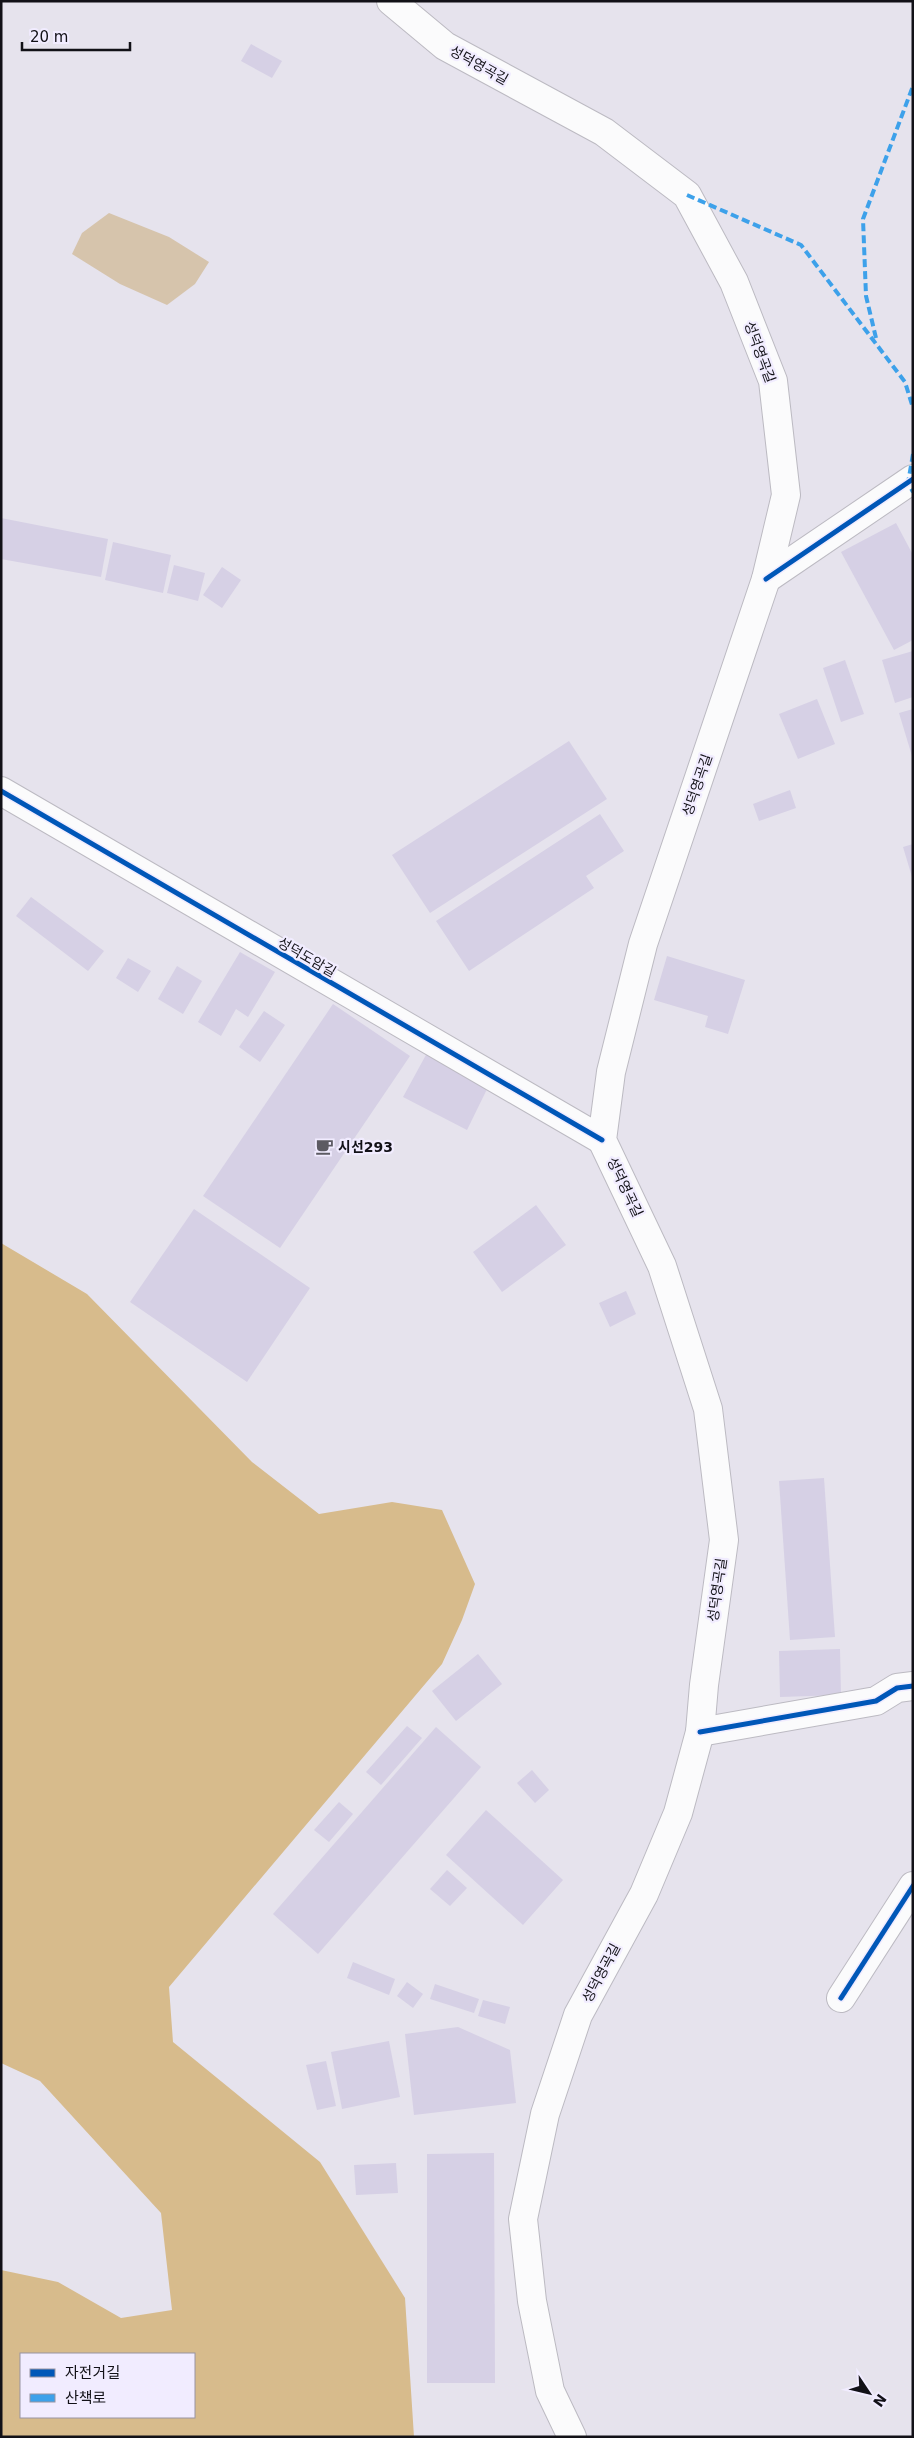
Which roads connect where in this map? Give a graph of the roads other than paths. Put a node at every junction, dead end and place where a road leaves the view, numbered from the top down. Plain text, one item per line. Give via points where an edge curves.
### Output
1 (391, 1) edge
2 (911, 485) edge
3 (766, 579) junction
4 (1, 791) edge
5 (602, 1140) junction
6 (913, 1686) edge
7 (700, 1732) junction
8 (913, 1886) edge
9 (841, 1998) dead end
10 (572, 2437) edge

1 - 3 main road, 성덕영곡길 via 445,46 604,132 687,195 734,282 773,381 786,496
2 - 3 main road
3 - 5 main road, 성덕영곡길 via 643,944 611,1072
4 - 5 main road, 성덕도암길
5 - 7 main road, 성덕영곡길 via 662,1266 708,1409 724,1540
6 - 7 main road via 897,1688 876,1701
7 - 10 main road, 성덕영곡길 via 678,1813 652,1876 578,2016 545,2114 523,2219 532,2301 550,2391
8 - 9 main road

